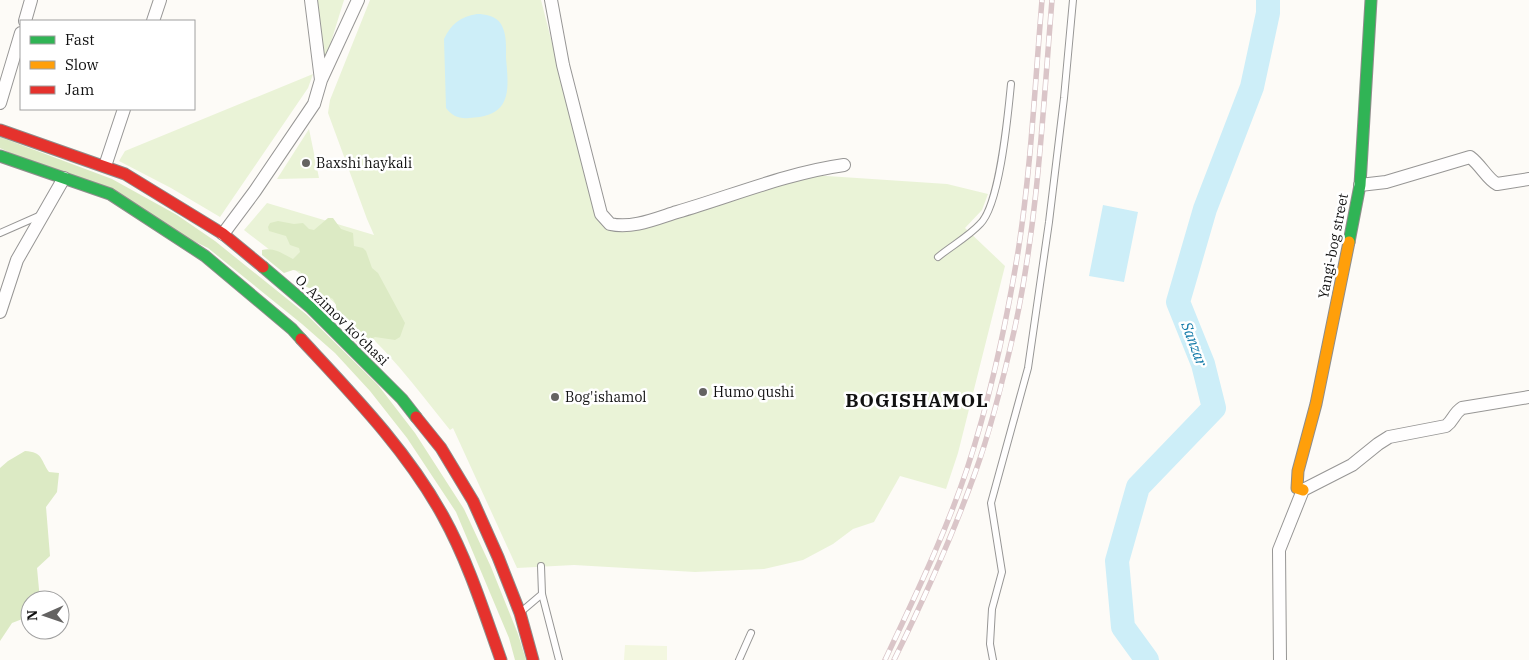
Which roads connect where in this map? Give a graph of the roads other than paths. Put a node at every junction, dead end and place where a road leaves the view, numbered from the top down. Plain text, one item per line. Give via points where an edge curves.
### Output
1 (31, 0) edge
2 (160, 0) edge
3 (311, 0) edge
4 (358, 0) edge
5 (551, 0) edge
6 (1073, 0) edge
7 (1371, 0) edge
8 (25, 20) edge
9 (153, 20) edge
10 (20, 36) edge
11 (322, 80) junction
12 (1011, 84) dead end
13 (0, 103) edge
14 (124, 110) edge
15 (0, 130) edge
16 (0, 156) edge
17 (844, 165) dead end
18 (105, 166) junction
19 (64, 178) junction
20 (1529, 179) edge
21 (1360, 185) junction
22 (42, 214) junction
23 (0, 233) edge
24 (223, 234) junction
25 (938, 257) dead end
26 (16, 260) junction
27 (0, 279) edge
28 (0, 312) edge
29 (1529, 397) edge
30 (1303, 490) junction
31 (541, 566) dead end
32 (542, 594) junction
33 (520, 613) junction
34 (751, 633) dead end
35 (500, 660) edge
36 (533, 660) edge
37 (559, 660) edge
38 (739, 660) edge
39 (993, 660) edge
40 (1280, 660) edge

1 - 8 street
2 - 9 street
3 - 11 street
4 - 11 street
5 - 17 street via 563,64 601,214 610,224 630,226 814,169
6 - 39 lane via 1050,222 1028,368 991,504 1002,572 992,609 990,644
7 - 21 main road, Yangi-bog street
10 - 13 street
11 - 24 street via 314,104
12 - 25 lane via 994,197 982,223
14 - 18 street
15 - 18 main road, O. Azimov ko'chasi
16 - 19 main road
18 - 24 main road, O. Azimov ko'chasi via 125,174
19 - 22 street
19 - 35 main road via 110,194 204,256 292,329 377,422 411,466 443,516 473,582
20 - 21 street via 1497,184 1470,157 1386,182
21 - 30 main road, Yangi-bog street via 1320,386 1298,470 1298,488
22 - 23 lane
22 - 26 street
24 - 33 main road, O. Azimov ko'chasi via 310,307 402,399 441,448 473,501
26 - 27 street
26 - 28 street
29 - 30 street via 1462,408 1455,412 1451,423 1446,426 1389,437 1352,466
30 - 40 street via 1279,550
31 - 32 lane
32 - 33 lane
32 - 37 lane
33 - 36 main road, O. Azimov ko'chasi
34 - 38 lane

